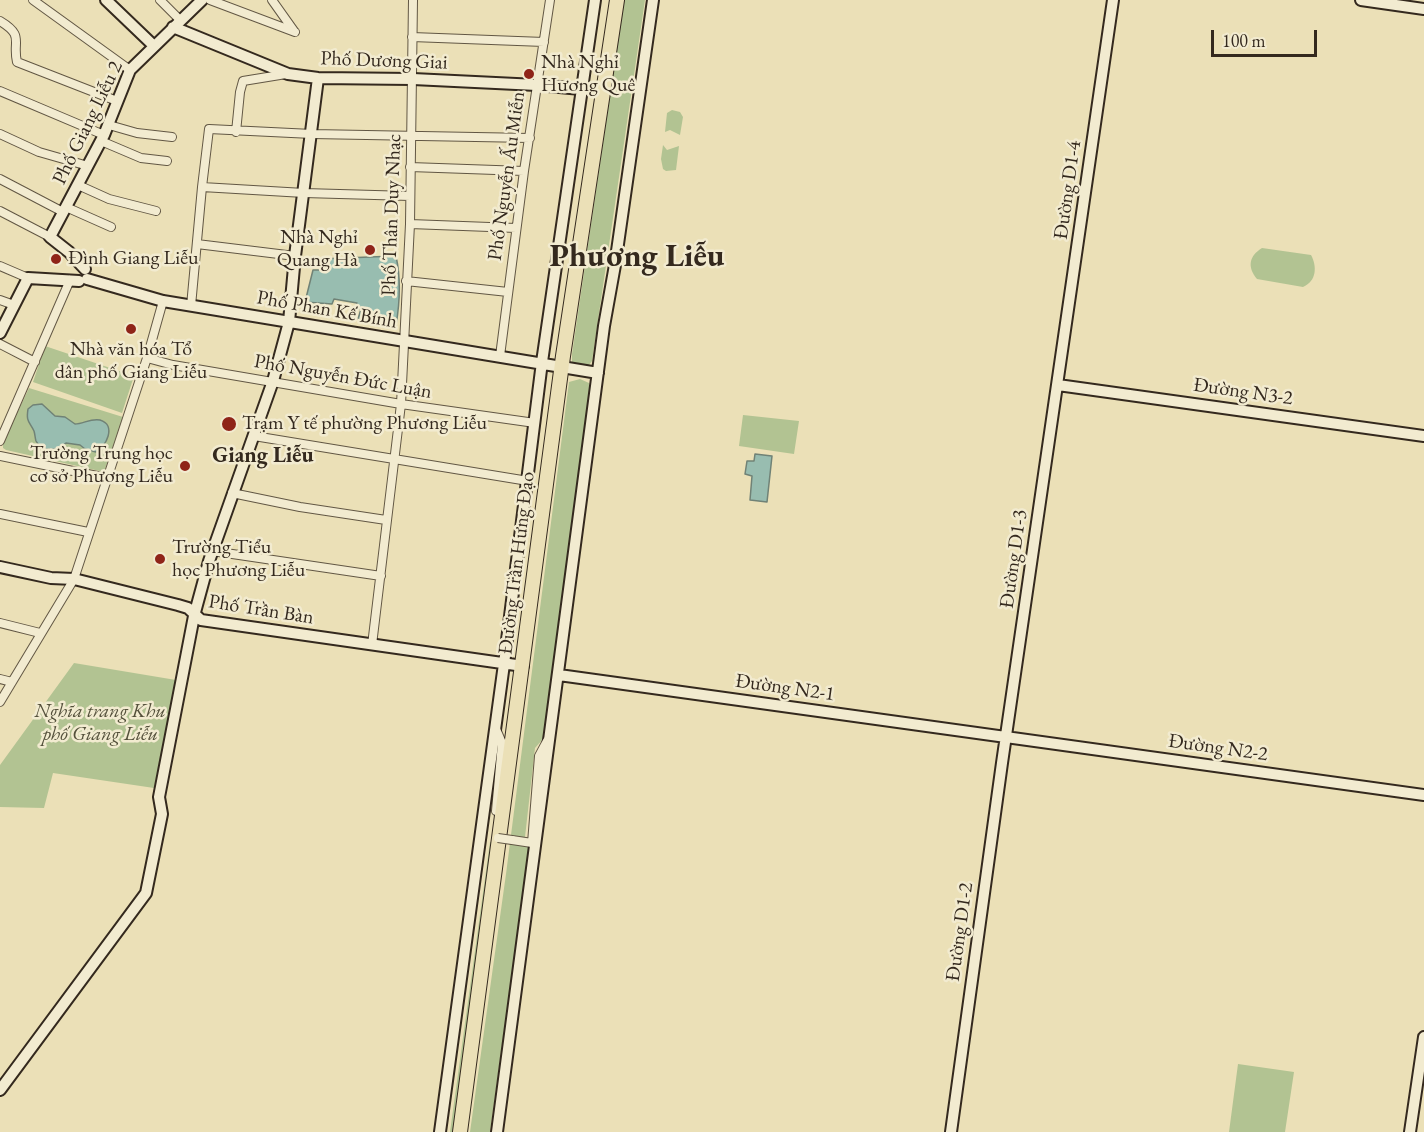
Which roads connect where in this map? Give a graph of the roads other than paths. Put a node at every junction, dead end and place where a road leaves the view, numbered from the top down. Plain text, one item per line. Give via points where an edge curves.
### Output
1 (33, 0) edge
2 (106, 0) edge
3 (160, 0) edge
4 (202, 0) edge
5 (210, 0) edge
6 (272, 0) edge
7 (413, 0) edge
8 (550, 0) edge
9 (595, 0) edge
10 (616, 0) edge
11 (653, 0) edge
12 (1113, 0) edge
13 (1361, 0) edge
14 (1424, 9) edge
15 (0, 21) edge
16 (177, 23) junction
17 (412, 37) junction
18 (544, 42) junction
19 (153, 45) junction
20 (130, 70) junction
21 (288, 74) junction
22 (318, 78) junction
23 (412, 79) junction
24 (537, 85) junction
25 (582, 88) junction
26 (0, 91) edge
27 (603, 91) junction
28 (117, 101) junction
29 (236, 132) junction
30 (0, 134) edge
31 (105, 134) junction
32 (312, 134) junction
33 (411, 136) junction
34 (172, 137) dead end
35 (530, 138) junction
36 (167, 161) dead end
37 (88, 166) junction
38 (410, 167) junction
39 (524, 171) junction
40 (0, 179) edge
41 (78, 185) junction
42 (202, 187) junction
43 (304, 194) junction
44 (410, 196) junction
45 (65, 209) junction
46 (156, 211) dead end
47 (0, 212) edge
48 (410, 224) junction
49 (111, 227) dead end
50 (516, 228) junction
51 (50, 237) junction
52 (197, 244) junction
53 (296, 256) junction
54 (0, 266) edge
55 (80, 277) junction
56 (28, 278) junction
57 (406, 281) junction
58 (508, 292) junction
59 (0, 300) edge
60 (163, 301) junction
61 (14, 305) junction
62 (191, 306) junction
63 (289, 322) junction
64 (0, 333) edge
65 (404, 341) junction
66 (0, 344) edge
67 (500, 356) junction
68 (147, 358) junction
69 (35, 362) junction
70 (542, 362) junction
71 (562, 368) junction
72 (598, 373) junction
73 (273, 381) junction
74 (1058, 385) junction
75 (401, 404) junction
76 (535, 423) junction
77 (254, 436) junction
78 (1424, 436) edge
79 (0, 441) edge
80 (0, 456) edge
81 (394, 460) junction
82 (107, 478) junction
83 (528, 481) junction
84 (232, 493) junction
85 (0, 514) edge
86 (386, 520) junction
87 (88, 532) junction
88 (212, 551) junction
89 (0, 567) edge
90 (381, 576) junction
91 (74, 579) junction
92 (194, 616) junction
93 (0, 623) edge
94 (40, 633) junction
95 (372, 645) junction
96 (504, 664) junction
97 (523, 666) junction
98 (559, 675) junction
99 (0, 679) edge
100 (12, 682) junction
101 (0, 702) edge
102 (495, 727) junction
103 (549, 736) junction
104 (1006, 738) junction
105 (1424, 795) edge
106 (1424, 1037) edge
107 (0, 1090) edge
108 (440, 1132) edge
109 (460, 1132) edge
110 (498, 1132) edge
111 (951, 1132) edge
112 (1410, 1132) edge

1 - 20 street
2 - 19 street
3 - 16 street
4 - 16 street, Phố Giang Liễu 2
5 - 6 street via 295,32
7 - 17 street, Phố Thân Duy Nhạc
8 - 18 street, Phố Nguyễn Ấu Miễn
9 - 25 street, Đường Trần Hưng Đạo
10 - 27 highway, Đường Trần Hưng Đạo
11 - 72 street
12 - 74 street, Đường D1-4
13 - 14 street
15 - 28 street via 16,37 18,62
16 - 19 street, Phố Giang Liễu 2
16 - 21 street, Phố Dương Giai
17 - 18 street
17 - 23 street, Phố Thân Duy Nhạc
18 - 24 street, Phố Nguyễn Ấu Miễn
19 - 20 street, Phố Giang Liễu 2
20 - 28 street, Phố Giang Liễu 2
21 - 22 street, Phố Dương Giai
21 - 29 street via 243,81
22 - 23 street, Phố Dương Giai
22 - 32 street
23 - 24 street, Phố Dương Giai
23 - 33 street, Phố Thân Duy Nhạc
24 - 25 street, Phố Dương Giai
24 - 35 street, Phố Nguyễn Ấu Miễn
25 - 27 street, Phố Dương Giai
25 - 70 street, Đường Trần Hưng Đạo
26 - 31 street
27 - 71 highway, Đường Trần Hưng Đạo
28 - 31 street, Phố Giang Liễu 2
29 - 32 street
29 - 42 street via 209,129
30 - 37 street via 39,152
31 - 34 street
31 - 36 street via 141,158
31 - 37 street, Phố Giang Liễu 2
32 - 33 street
32 - 43 street
33 - 35 street
33 - 38 street, Phố Thân Duy Nhạc
35 - 39 street, Phố Nguyễn Ấu Miễn
37 - 41 street, Phố Giang Liễu 2
38 - 39 street
38 - 44 street, Phố Thân Duy Nhạc
39 - 50 street, Phố Nguyễn Ấu Miễn
40 - 45 street
41 - 45 street, Phố Giang Liễu 2
41 - 46 street via 109,199
42 - 43 street
42 - 52 street
43 - 44 street
43 - 53 street
44 - 48 street, Phố Thân Duy Nhạc
45 - 49 street
45 - 51 street, Phố Giang Liễu 2
47 - 51 street
48 - 50 street
48 - 57 street, Phố Thân Duy Nhạc
50 - 58 street, Phố Nguyễn Ấu Miễn
51 - 55 street via 69,252
52 - 53 street
52 - 62 street
53 - 63 street
54 - 56 street
55 - 56 street, Phố Phan Kế Bính
55 - 60 street, Phố Phan Kế Bính
55 - 69 street
56 - 61 street
57 - 58 street
57 - 65 street, Phố Thân Duy Nhạc
58 - 67 street, Phố Nguyễn Ấu Miễn
59 - 61 street
60 - 62 street, Phố Phan Kế Bính
60 - 68 street
61 - 64 street
62 - 63 street, Phố Phan Kế Bính
63 - 65 street, Phố Phan Kế Bính
63 - 73 street
65 - 67 street, Phố Phan Kế Bính
65 - 75 street, Phố Thân Duy Nhạc
66 - 69 street
67 - 70 street, Phố Phan Kế Bính
68 - 73 street, Phố Nguyễn Đức Luận
68 - 82 street
69 - 79 street
70 - 71 street, Phố Phan Kế Bính
70 - 76 street, Đường Trần Hưng Đạo
71 - 72 street, Phố Phan Kế Bính
71 - 97 highway, Đường Trần Hưng Đạo
72 - 98 street
73 - 75 street, Phố Nguyễn Đức Luận
73 - 77 street
74 - 78 street, Đường N3-2
74 - 104 street, Đường D1-3
75 - 76 street, Phố Nguyễn Đức Luận
75 - 81 street, Phố Thân Duy Nhạc
76 - 83 street, Đường Trần Hưng Đạo
77 - 81 street
77 - 84 street
80 - 82 street
81 - 83 street
81 - 86 street, Phố Thân Duy Nhạc
82 - 87 street
83 - 96 street, Đường Trần Hưng Đạo
84 - 86 street
84 - 88 street
85 - 87 street
86 - 90 street, Phố Thân Duy Nhạc
87 - 91 street
88 - 90 street
88 - 92 street
89 - 91 street, Phố Trần Bàn
90 - 95 street, Phố Thân Duy Nhạc
91 - 92 street, Phố Trần Bàn via 178,605
91 - 94 street
92 - 95 street, Phố Trần Bàn
92 - 107 street via 159,797 162,814 146,893
93 - 94 street
94 - 100 street
95 - 96 street, Phố Trần Bàn
96 - 97 street, Phố Trần Bàn
96 - 102 street, Đường Trần Hưng Đạo
97 - 109 highway, Đường Trần Hưng Đạo
98 - 103 street
98 - 104 street, Đường N2-1
99 - 100 street
100 - 101 street
102 - 103 street, bridge via 502,743 493,838 532,843 539,756
102 - 108 street, Đường Trần Hưng Đạo
103 - 110 street
104 - 105 street, Đường N2-2
104 - 111 street, Đường D1-2
106 - 112 street

